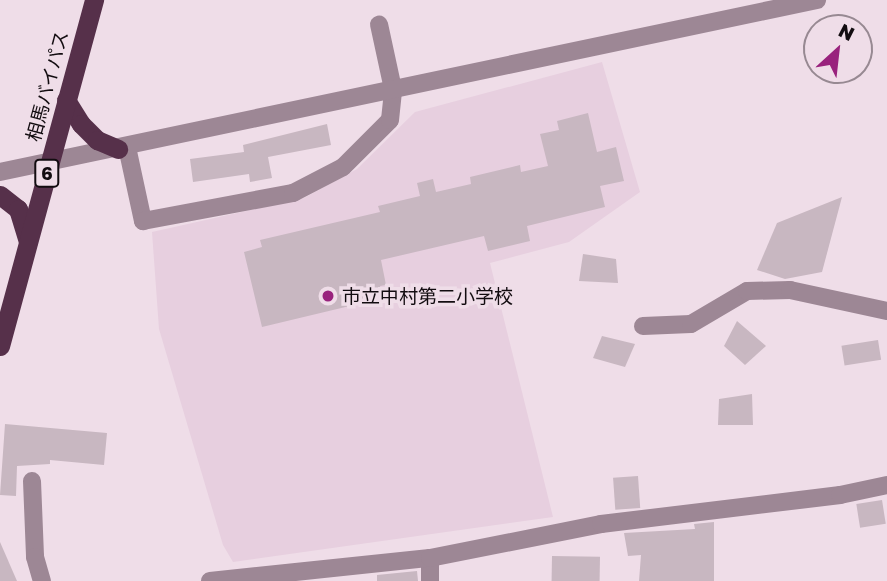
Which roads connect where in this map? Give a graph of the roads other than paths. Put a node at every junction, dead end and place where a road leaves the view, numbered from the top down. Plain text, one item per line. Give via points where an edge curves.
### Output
1 (94, 0) edge
2 (817, 0) edge
3 (379, 24) dead end
4 (393, 89) junction
5 (66, 100) junction
6 (123, 148) junction
7 (50, 162) junction
8 (0, 172) edge
9 (0, 195) edge
10 (28, 242) junction
11 (887, 311) edge
12 (643, 326) dead end
13 (0, 346) edge
14 (32, 481) dead end
15 (887, 485) edge
16 (430, 558) junction
17 (42, 581) edge
18 (210, 581) edge
19 (430, 581) edge

1 - 5 highway, 相馬バイパス / 6
2 - 4 street
3 - 4 street
4 - 6 street
4 - 6 street via 390,120 344,167 293,193 143,221
5 - 6 highway via 97,139
5 - 7 highway, 相馬バイパス / 6
6 - 7 street
7 - 8 street
7 - 10 highway, 相馬バイパス / 6
9 - 10 highway via 18,209
10 - 13 highway, 相馬バイパス / 6
11 - 12 street via 790,290 747,291 691,324
14 - 17 street via 35,557
15 - 16 street via 840,495 601,524
16 - 18 street
16 - 19 street

